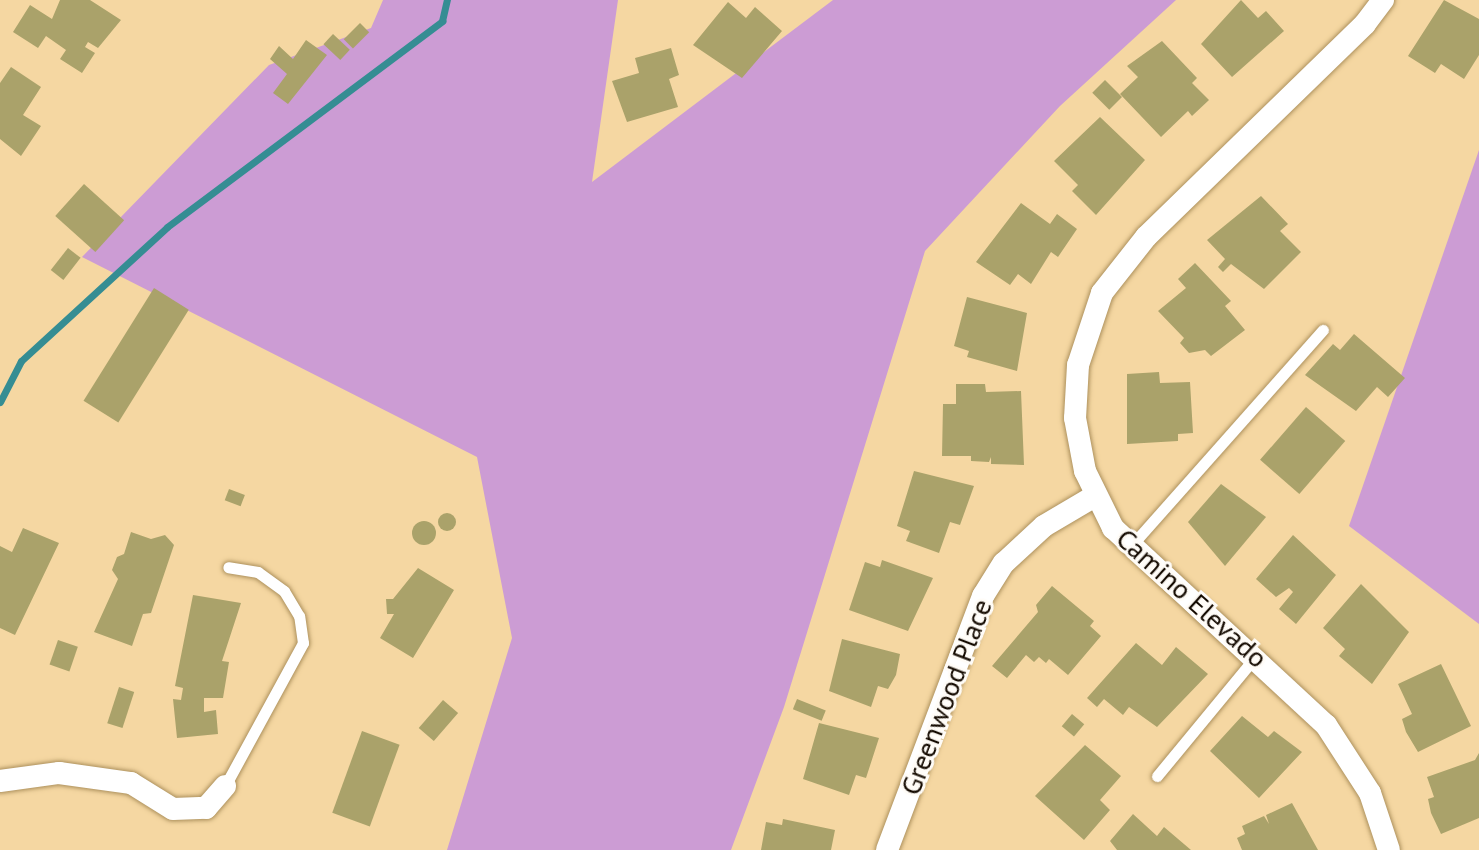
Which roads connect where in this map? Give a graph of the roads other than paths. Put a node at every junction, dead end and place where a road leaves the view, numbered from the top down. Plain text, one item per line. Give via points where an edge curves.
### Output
1 (1383, 0) edge
2 (1323, 330) dead end
3 (1095, 496) junction
4 (1131, 546) junction
5 (228, 567) dead end
6 (1256, 655) junction
7 (1157, 776) dead end
8 (0, 781) edge
9 (225, 786) joint
10 (887, 850) edge
11 (1389, 850) edge

1 - 3 street, Camino Elevado via 1365,24 1146,237 1102,293 1083,341 1075,391 1079,445
2 - 4 lane
3 - 4 street, Camino Elevado
3 - 10 street, Greenwood Place via 1044,526 1004,563 983,596
4 - 6 street, Camino Elevado
5 - 9 lane via 258,572 284,591 299,616 303,643
6 - 7 lane
6 - 11 street, Camino Elevado via 1340,742 1370,793
8 - 9 street via 59,773 131,783 173,809 206,808

